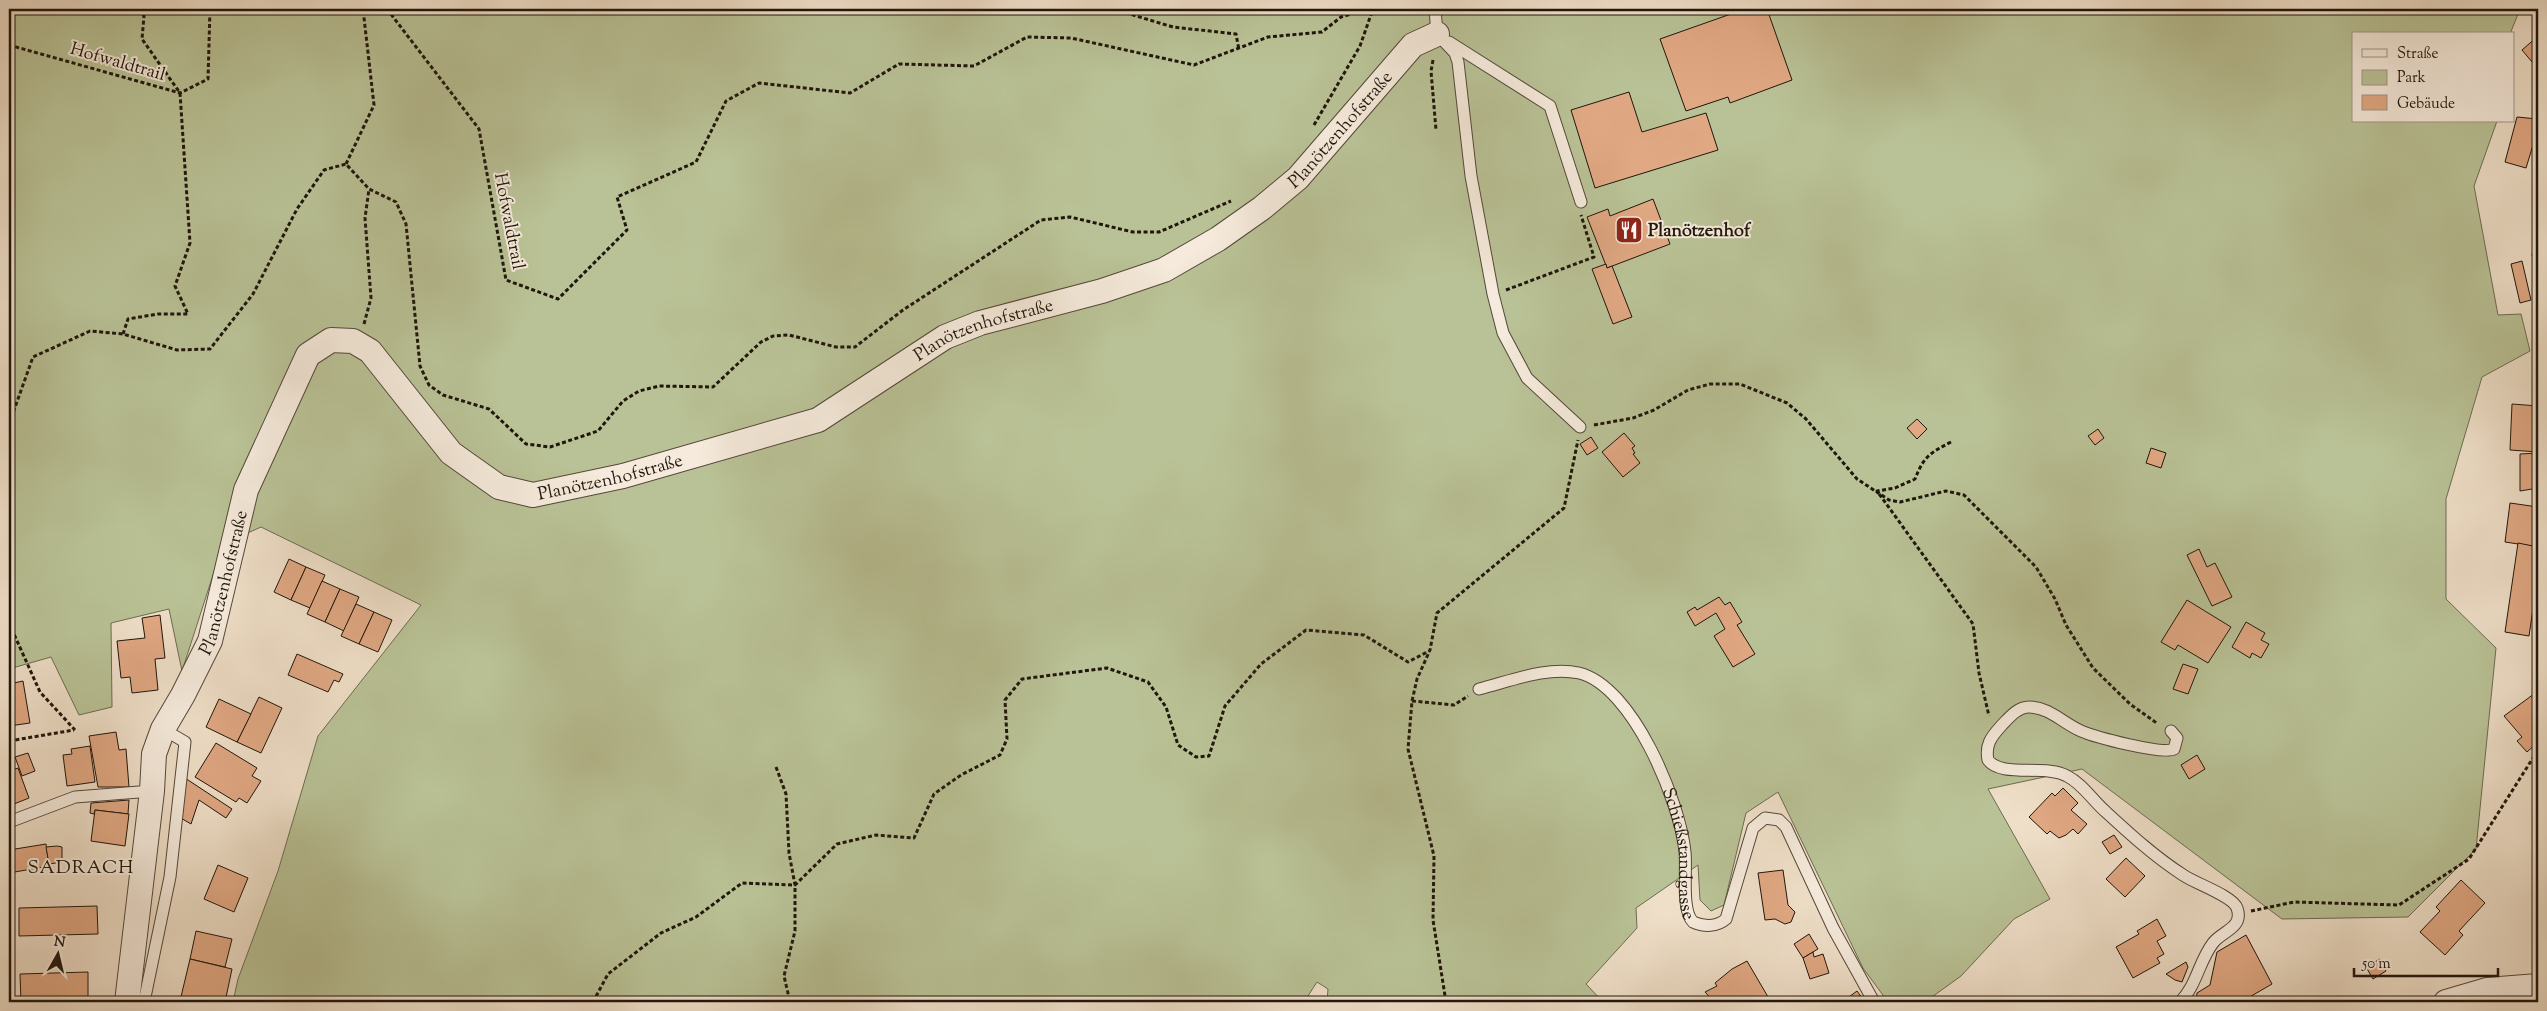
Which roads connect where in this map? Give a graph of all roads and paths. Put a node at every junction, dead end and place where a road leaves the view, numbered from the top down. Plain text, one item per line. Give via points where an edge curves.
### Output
1 (138, 9) edge
2 (210, 9) edge
3 (363, 9) edge
4 (387, 9) edge
5 (1113, 9) edge
6 (1368, 9) edge
7 (1373, 9) edge
8 (1436, 9) edge
9 (1437, 34) junction
10 (9, 45) edge
11 (1240, 50) junction
12 (180, 93) junction
13 (1312, 129) dead end
14 (1436, 130) dead end
15 (346, 164) junction
16 (369, 189) junction
17 (1239, 198) dead end
18 (1581, 202) joint
19 (1493, 294) junction
20 (124, 334) junction
21 (353, 341) junction
22 (9, 424) edge
23 (1580, 427) junction
24 (1950, 442) dead end
25 (1877, 491) junction
26 (9, 622) edge
27 (1430, 650) junction
28 (1479, 689) joint
29 (1412, 702) junction
30 (163, 728) junction
31 (2171, 732) joint
32 (1994, 734) junction
33 (9, 741) edge
34 (2538, 750) edge
35 (776, 767) dead end
36 (152, 792) junction
37 (9, 822) edge
38 (795, 884) junction
39 (2238, 914) junction
40 (2538, 986) edge
41 (128, 1002) edge
42 (144, 1002) edge
43 (593, 1002) edge
44 (790, 1002) edge
45 (1446, 1002) edge
46 (1874, 1002) edge
47 (2180, 1002) edge
48 (2446, 1002) edge

1 - 12 path via 144,16 142,39
2 - 12 path, Hofwaldtrail via 208,79
3 - 15 path via 374,105
4 - 11 path, Hofwaldtrail via 478,129 506,280 558,298 628,230 617,197 696,162 726,101 760,83 850,93 899,64 974,66 1027,37 1071,38 1194,65
5 - 11 path via 1173,27 1236,34
6 - 11 path, Hofwaldtrail via 1342,17 1322,32 1268,37
7 - 13 path via 1360,46
8 - 9 lane
9 - 14 path via 1431,71
9 - 18 lane via 1550,106
9 - 19 lane via 1455,53 1458,62 1471,176
9 - 21 street, Planötzenhofstraße via 1413,46 1298,178 1218,239 1164,270 1102,291 980,323 945,337 818,420 623,476 533,495 499,487 451,453 370,352
10 - 12 path, Hofwaldtrail
12 - 20 path via 190,243 175,286 188,314 128,319
15 - 16 path
15 - 20 path via 324,170 297,209 253,294 210,349 177,350
16 - 17 path via 396,202 406,224 420,366 429,385 443,395 489,408 526,444 550,447 598,431 623,401 639,391 659,386 714,387 761,342 773,336 790,335 836,347 855,347 904,310 1041,220 1070,217 1133,232 1159,232
16 - 21 path via 365,218 371,298 366,320
18 - 19 path via 1580,220 1594,257
19 - 23 lane via 1503,333 1527,378
20 - 22 path via 90,332 33,357
21 - 30 street, Planötzenhofstraße via 331,340 308,355 246,490 210,641
23 - 25 path via 1633,418 1688,390 1710,384 1740,384 1787,403 1806,419 1847,469
23 - 27 path via 1564,508 1436,613
24 - 25 path via 1922,461 1915,479 1896,488
25 - 31 path via 1889,500 1900,502 1946,491 1964,495 2036,567 2093,668 2130,704
25 - 32 path via 1973,624 1979,673
26 - 33 path via 40,692 75,730
27 - 29 path via 1416,679
27 - 38 path via 1408,662 1364,635 1306,630 1261,664 1225,706 1208,756 1196,757 1178,745 1166,707 1148,682 1107,668 1022,679 1005,700 1007,739 1000,755 961,775 934,794 914,838 876,835 837,844
28 - 29 path via 1454,705
28 - 46 lane, Schießstandgasse via 1548,672 1570,672 1595,679 1614,695 1629,713 1653,754 1674,806 1685,848 1687,913 1692,922 1710,926 1726,919 1753,828 1765,818 1779,820 1786,827 1833,928
29 - 45 path via 1408,749 1434,856 1433,920
30 - 36 street, Planötzenhofstraße via 154,754
30 - 42 lane via 185,742 170,877
31 - 32 lane via 2177,738 2174,749 2152,749 2082,732 2050,712 2028,707 2018,711
32 - 39 lane via 1986,752 1991,765 2067,776 2166,864 2231,900
34 - 39 path via 2469,859 2399,905 2294,902
35 - 38 path via 786,794 789,853
36 - 37 lane via 75,798
36 - 41 street, Planötzenhofstraße
38 - 43 path via 742,882 696,917 661,933 608,974
38 - 44 path via 795,931 784,976
39 - 47 lane via 2234,926 2212,945 2190,992
40 - 48 street via 2486,990

